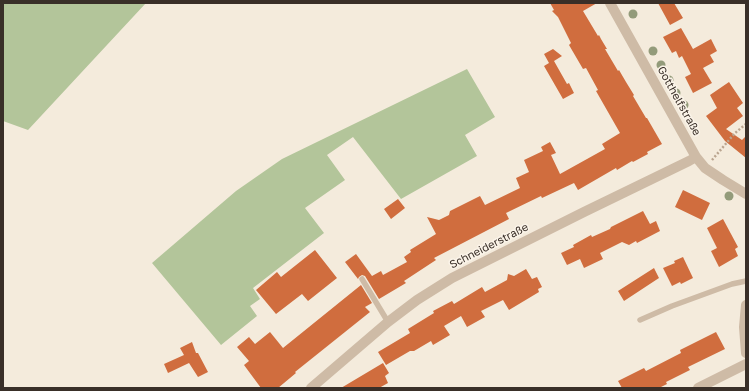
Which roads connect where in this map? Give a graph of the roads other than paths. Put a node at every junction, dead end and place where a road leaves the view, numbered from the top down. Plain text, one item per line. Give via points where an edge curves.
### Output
1 (610, 3) edge
2 (696, 157) junction
3 (746, 194) edge
4 (362, 279) dead end
5 (746, 281) edge
6 (746, 305) edge
7 (640, 320) dead end
8 (388, 322) junction
9 (746, 353) edge
10 (746, 364) edge
11 (312, 388) edge
12 (698, 388) edge

1 - 2 street, Gotthelfstraße
2 - 3 street, Gotthelfstraße via 705,168
2 - 8 street, Schneiderstraße via 452,278
4 - 8 lane
5 - 7 lane via 672,306
6 - 9 street
8 - 11 street, Schneiderstraße
10 - 12 street

